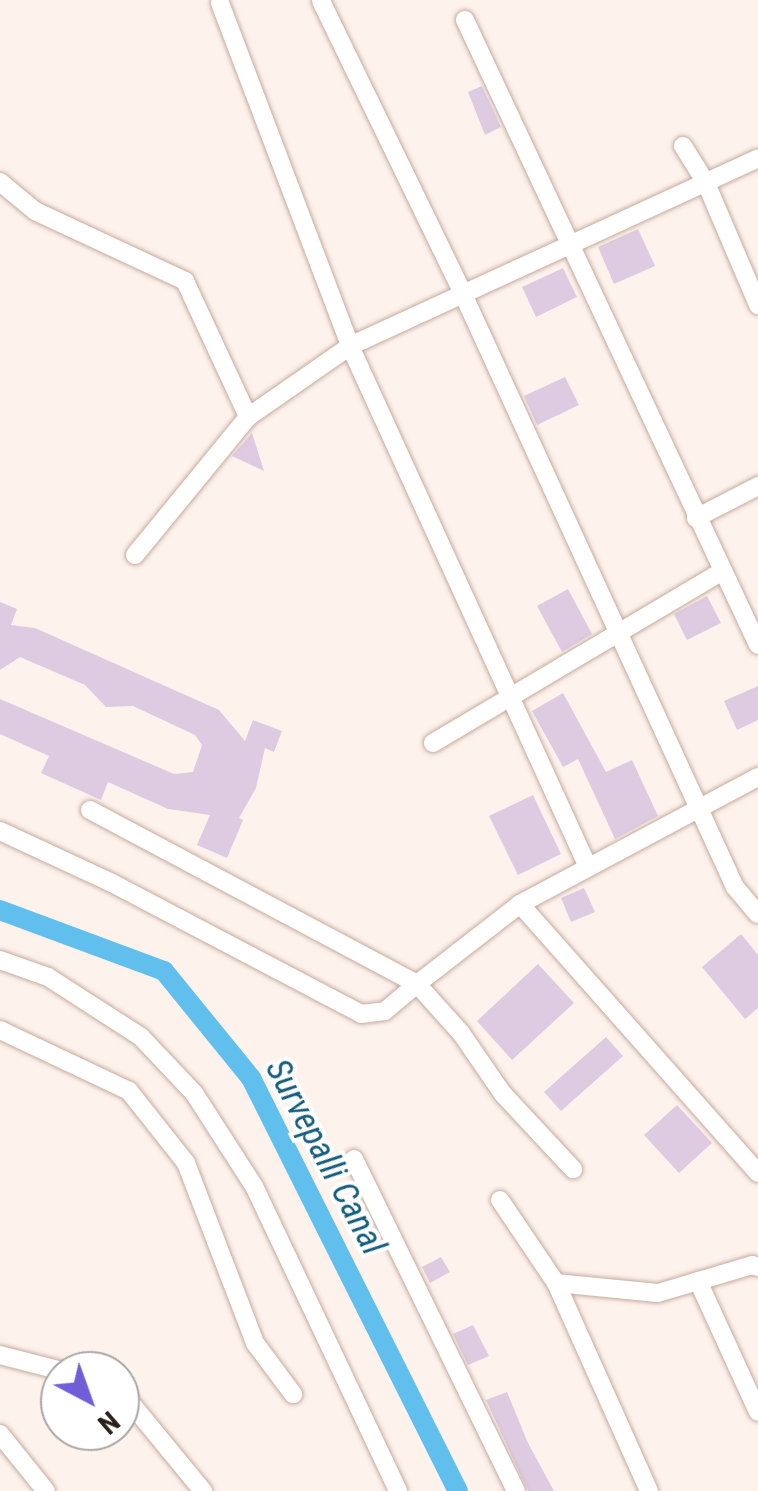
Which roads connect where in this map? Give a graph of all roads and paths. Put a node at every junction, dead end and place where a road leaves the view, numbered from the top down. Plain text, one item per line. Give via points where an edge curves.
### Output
1 (321, 0) edge
2 (220, 4) dead end
3 (466, 20) dead end
4 (684, 146) dead end
5 (758, 158) edge
6 (0, 182) edge
7 (706, 183) junction
8 (572, 245) junction
9 (463, 294) junction
10 (758, 305) edge
11 (350, 346) junction
12 (248, 417) junction
13 (758, 486) edge
14 (696, 518) junction
15 (135, 555) dead end
16 (721, 572) junction
17 (618, 633) junction
18 (758, 645) edge
19 (512, 696) junction
20 (433, 743) dead end
21 (758, 777) edge
22 (697, 806) junction
23 (90, 810) dead end
24 (0, 831) edge
25 (588, 867) junction
26 (520, 904) junction
27 (758, 914) edge
28 (0, 960) edge
29 (416, 984) junction
30 (0, 1030) edge
31 (354, 1159) dead end
32 (573, 1169) dead end
33 (758, 1174) edge
34 (500, 1200) dead end
35 (758, 1267) edge
36 (698, 1281) junction
37 (556, 1283) junction
38 (0, 1356) edge
39 (40, 1366) edge
40 (294, 1394) dead end
41 (758, 1412) edge
42 (140, 1414) edge
43 (0, 1434) edge
44 (46, 1491) edge
45 (204, 1491) edge
46 (398, 1491) edge
47 (516, 1491) edge
48 (649, 1491) edge

1 - 9 street
2 - 11 street
3 - 8 street
4 - 7 street
5 - 7 street
6 - 12 street via 35,211 184,282
7 - 8 street
7 - 10 street
8 - 9 street
8 - 14 street
9 - 11 street
9 - 17 street
11 - 12 street
11 - 19 street
12 - 15 street
13 - 14 street
14 - 16 street
16 - 17 street
16 - 18 street
17 - 19 street
17 - 22 street
19 - 20 street
19 - 25 street
21 - 22 street
22 - 25 street
22 - 27 street via 734,888
23 - 29 street
24 - 29 street via 362,1014 385,1011
25 - 26 street
26 - 29 street
26 - 33 street
28 - 46 street via 48,977 141,1037 194,1092 254,1186
29 - 32 street
30 - 40 street via 130,1091 186,1163 255,1342
31 - 47 street
34 - 37 street
35 - 36 street
36 - 37 street via 658,1293
36 - 41 street
37 - 48 street
38 - 39 street
42 - 45 street
43 - 44 street

